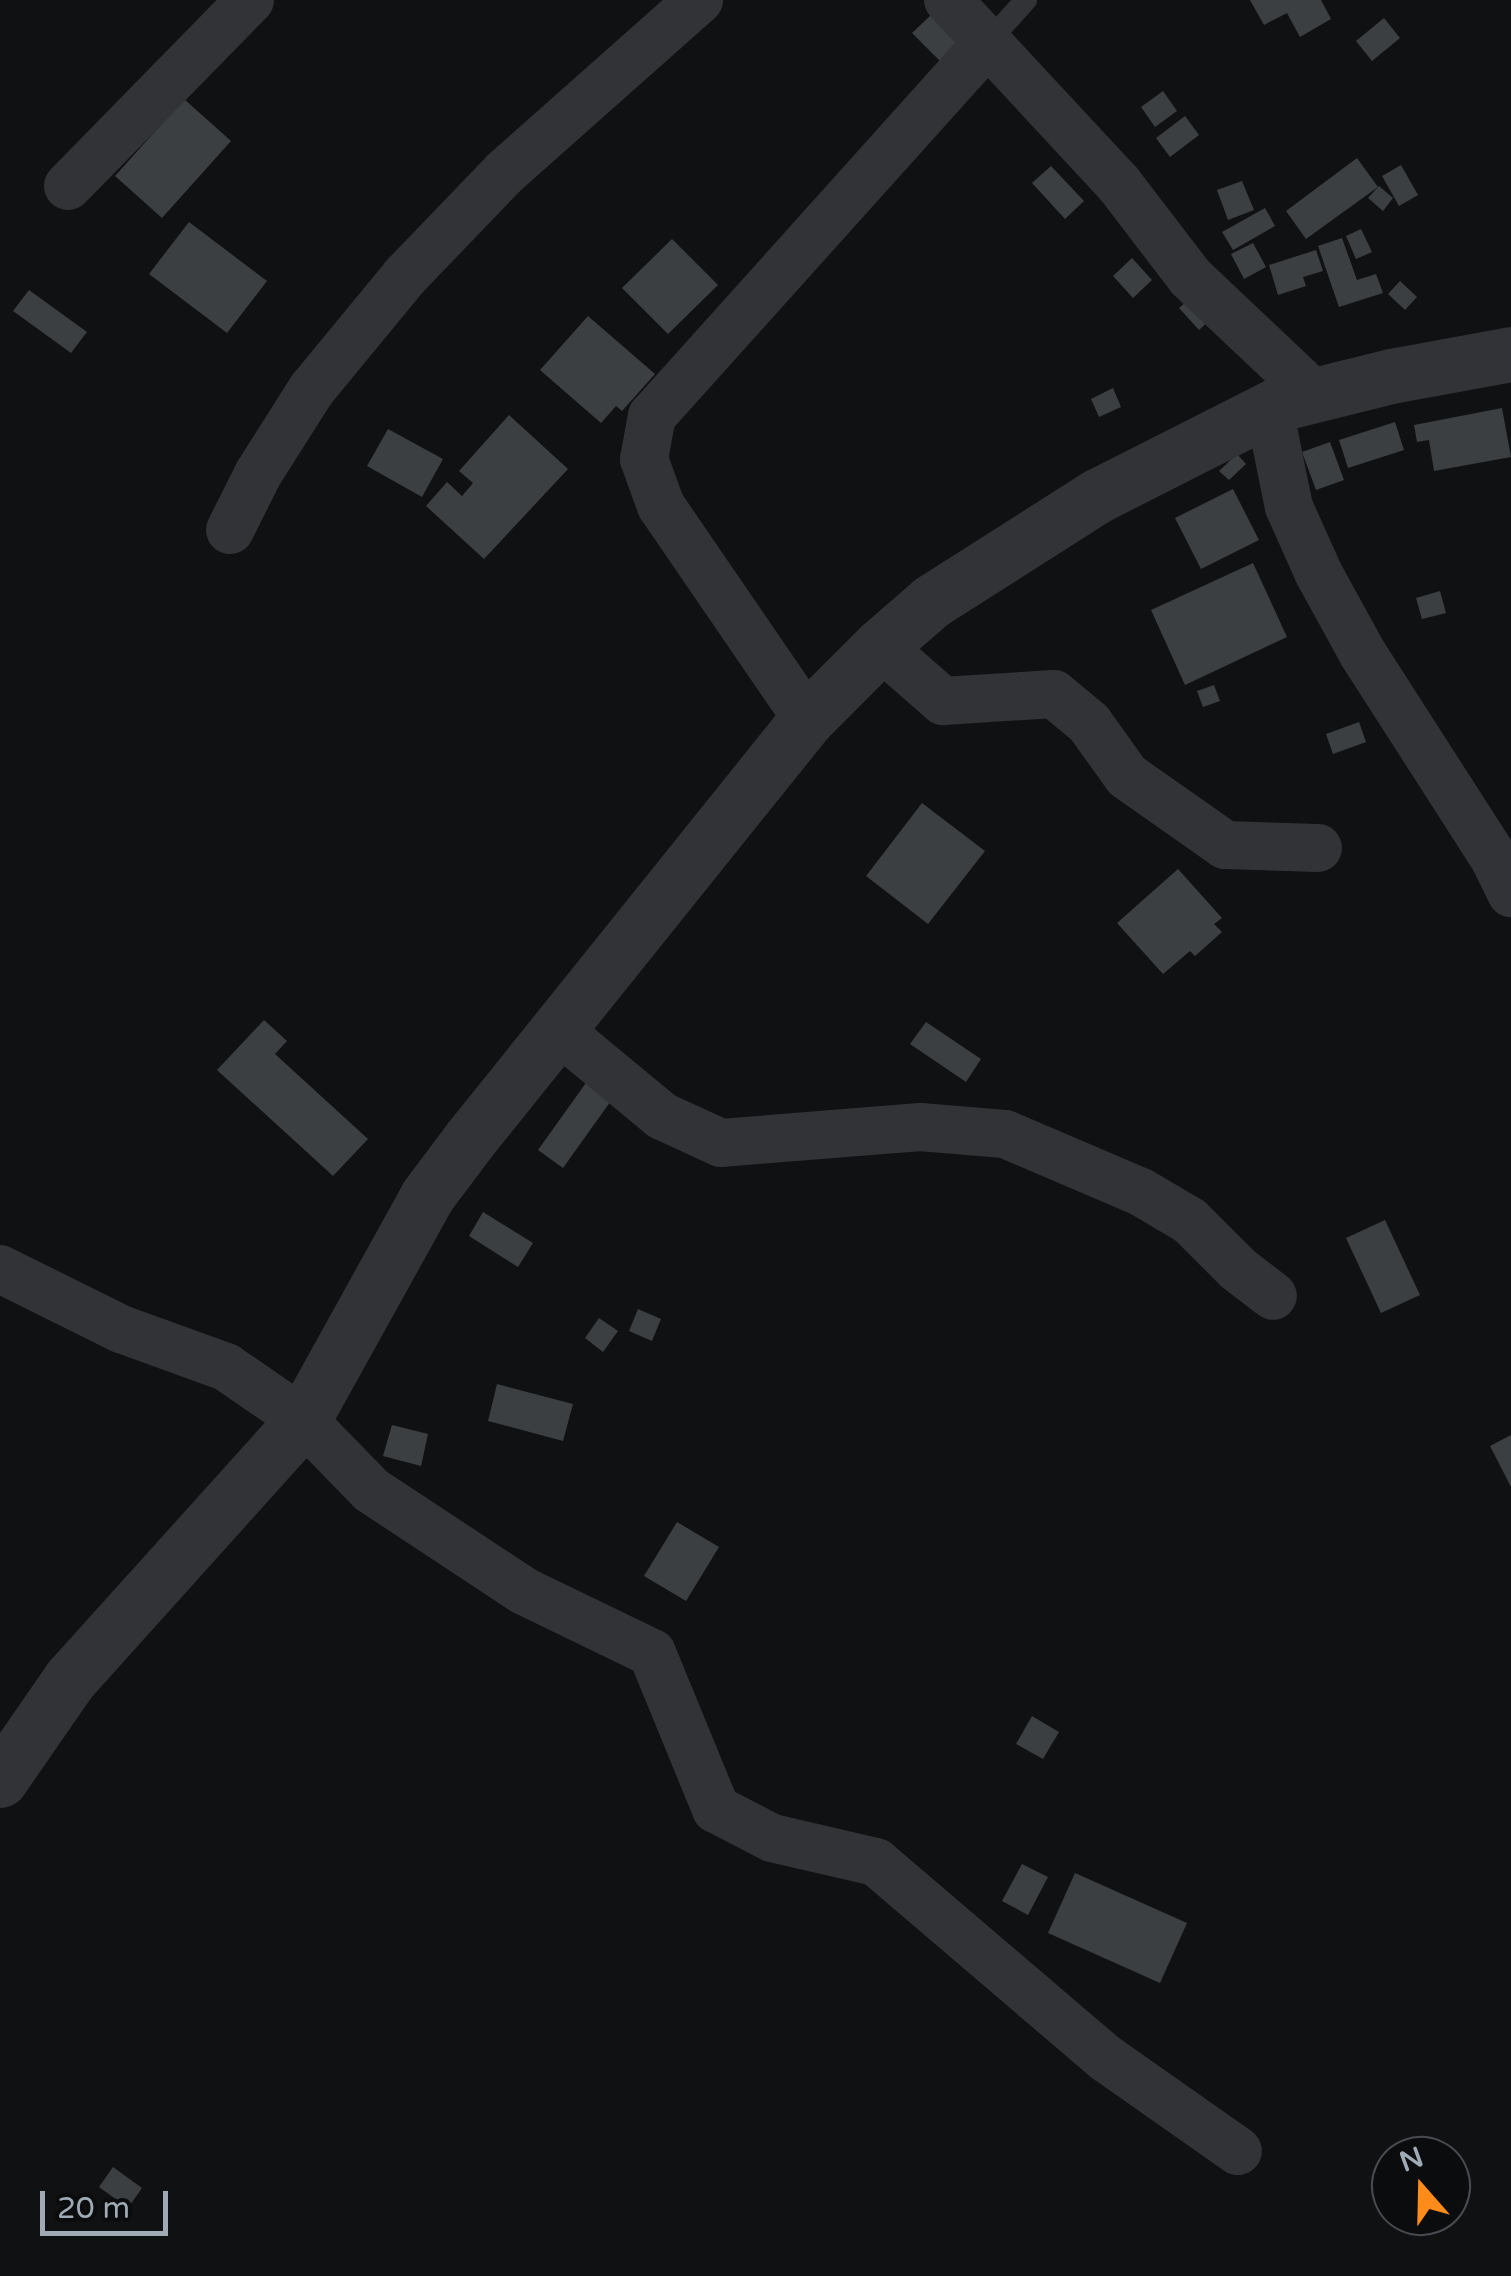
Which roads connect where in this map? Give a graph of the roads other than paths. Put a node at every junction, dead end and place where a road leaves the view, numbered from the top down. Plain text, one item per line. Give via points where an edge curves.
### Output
1 (250, 0) edge
2 (699, 0) edge
3 (948, 0) edge
4 (1026, 0) edge
5 (988, 42) junction
6 (68, 186) dead end
7 (1511, 354) edge
8 (1292, 402) junction
9 (230, 530) dead end
10 (880, 646) junction
11 (807, 719) junction
12 (1318, 848) dead end
13 (1511, 893) edge
14 (557, 1030) junction
15 (0, 1269) edge
16 (1273, 1296) dead end
17 (303, 1420) junction
18 (0, 1780) edge
19 (1238, 2151) dead end

1 - 6 street
2 - 9 street via 504,173 405,276 312,388
3 - 5 street
4 - 5 lane
5 - 8 street via 1119,184
5 - 11 street via 652,416 644,459 661,506
7 - 8 street
8 - 10 street via 1097,496 932,600
8 - 13 street via 1289,507 1363,654
10 - 11 street
10 - 12 street via 943,701 1054,694 1088,724 1127,776 1225,845
11 - 14 street
14 - 16 street via 662,1116 720,1143 920,1127 1006,1134 1141,1192 1190,1221
14 - 17 street via 427,1196
15 - 17 street via 120,1329 226,1367
17 - 18 street via 70,1679
17 - 19 street via 372,1490 524,1591 652,1653 716,1809 772,1838 876,1862 1107,2059

